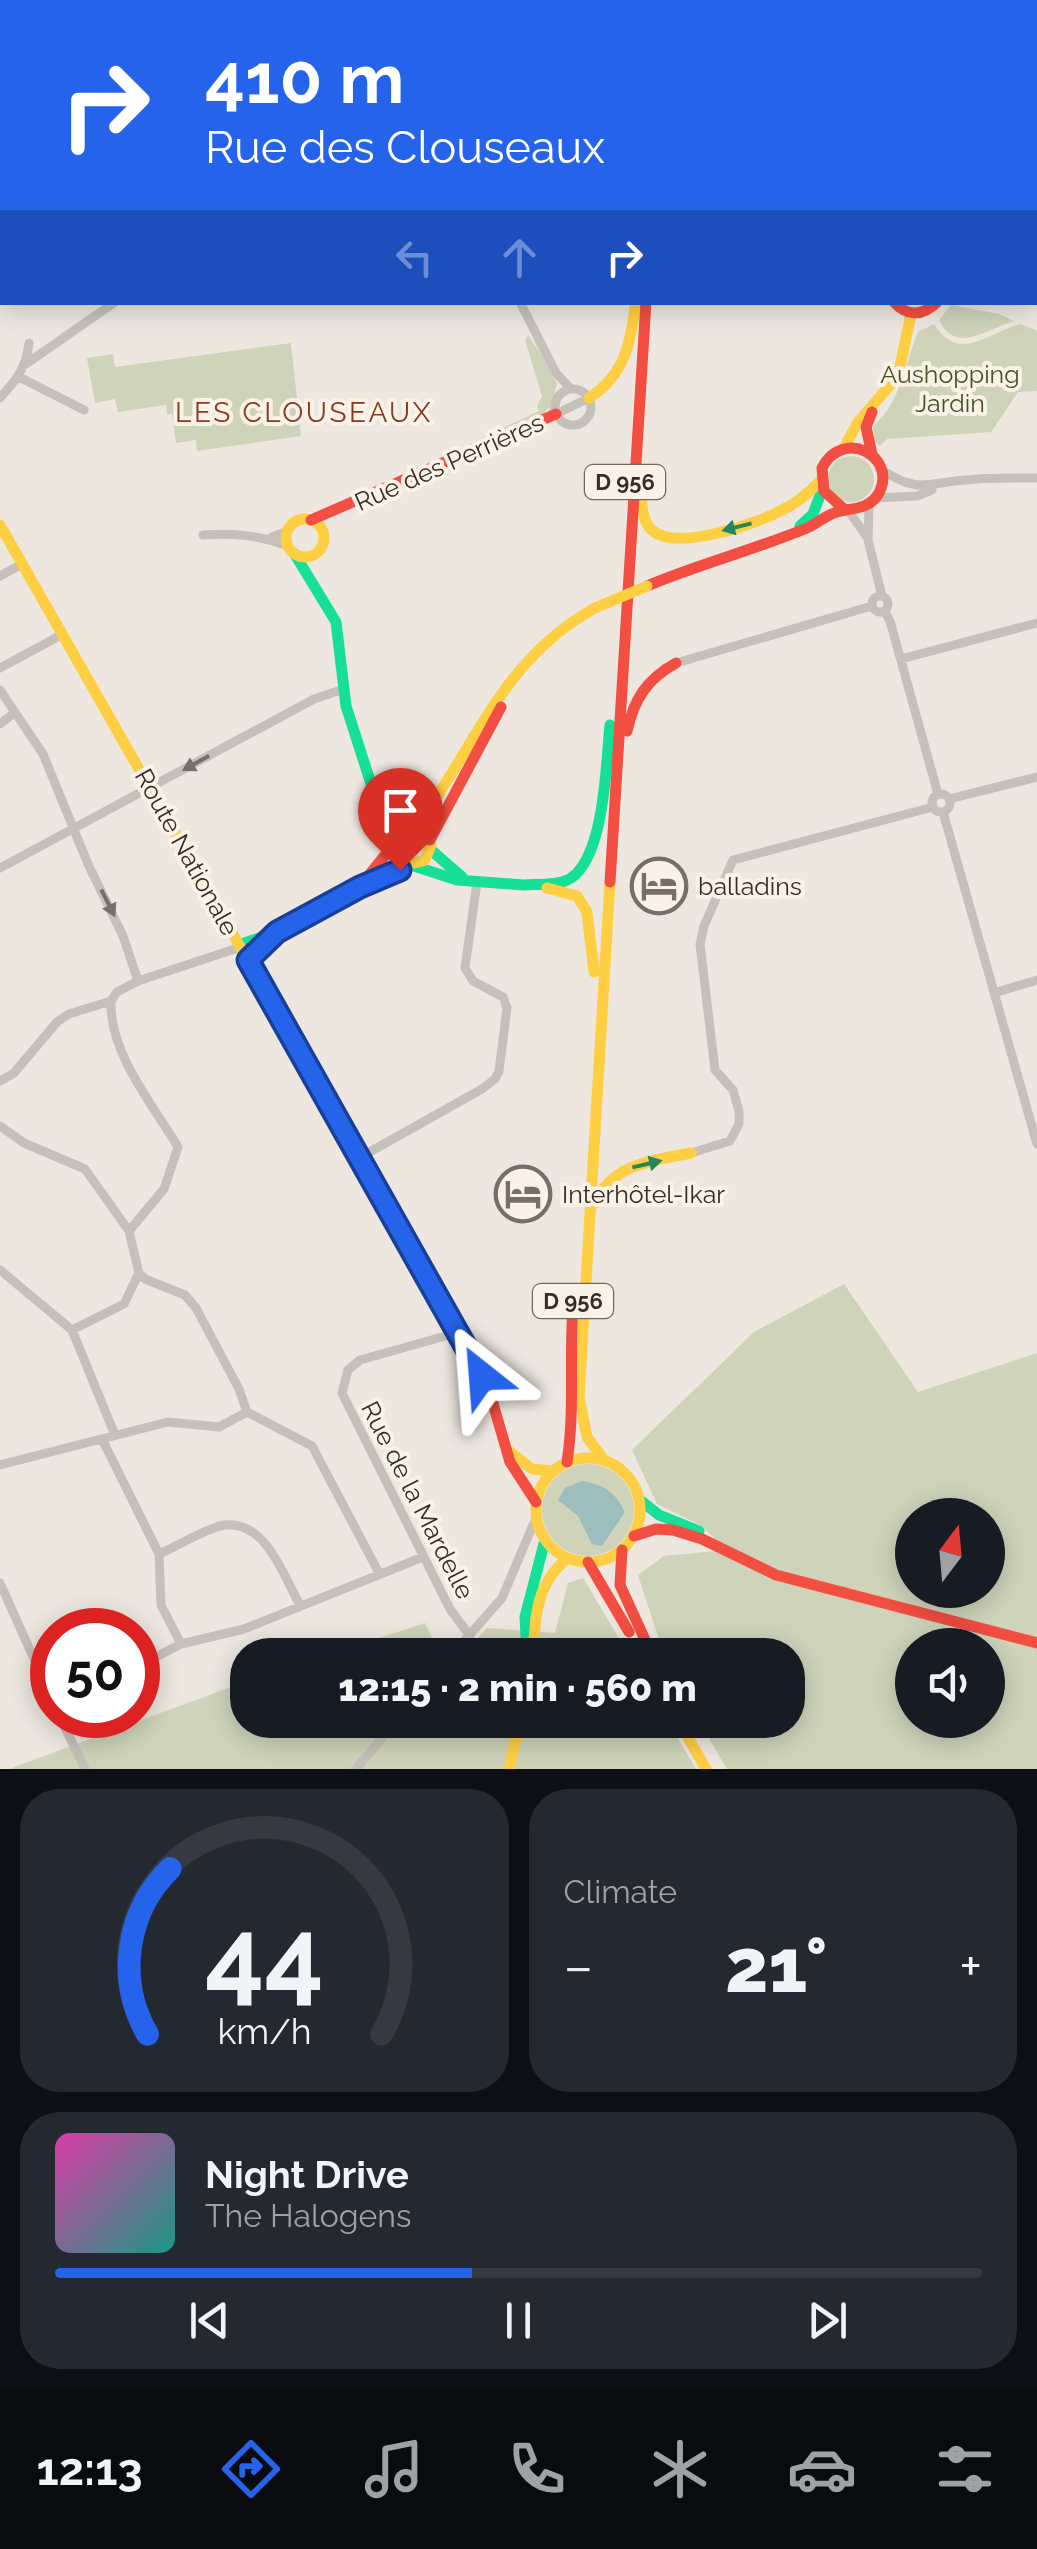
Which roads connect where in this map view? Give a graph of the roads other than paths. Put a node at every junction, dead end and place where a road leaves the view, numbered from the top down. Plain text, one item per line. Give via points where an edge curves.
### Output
1 (111, 305) edge
2 (522, 305) edge
3 (635, 305) edge
4 (636, 305) edge
5 (646, 305) edge
6 (898, 305) edge
7 (934, 305) edge
8 (911, 314) junction
9 (29, 342) dead end
10 (26, 364) junction
11 (556, 373) junction
12 (20, 377) junction
13 (571, 389) junction
14 (560, 395) junction
15 (0, 398) edge
16 (589, 398) junction
17 (876, 404) junction
18 (84, 410) dead end
19 (556, 414) junction
20 (844, 448) junction
21 (872, 454) junction
22 (635, 470) junction
23 (882, 470) junction
24 (1037, 478) edge
25 (948, 483) junction
26 (821, 486) junction
27 (872, 501) junction
28 (341, 509) junction
29 (846, 509) junction
30 (310, 520) junction
31 (0, 525) edge
32 (288, 530) junction
33 (323, 530) junction
34 (787, 533) junction
35 (203, 536) dead end
36 (270, 538) junction
37 (868, 540) junction
38 (291, 549) junction
39 (314, 555) junction
40 (22, 564) junction
41 (0, 576) edge
42 (314, 586) junction
43 (882, 596) junction
44 (872, 606) junction
45 (885, 612) junction
46 (1037, 623) edge
47 (64, 634) junction
48 (901, 659) junction
49 (676, 663) joint
50 (0, 668) edge
51 (344, 689) junction
52 (0, 690) edge
53 (14, 713) junction
54 (0, 724) edge
55 (610, 725) junction
56 (475, 754) junction
57 (1037, 777) edge
58 (151, 787) junction
59 (938, 794) junction
60 (949, 798) junction
61 (379, 803) junction
62 (938, 809) junction
63 (613, 814) junction
64 (72, 826) junction
65 (408, 826) junction
66 (430, 845) junction
67 (390, 846) junction
68 (411, 866) junction
69 (0, 868) edge
70 (474, 881) junction
71 (524, 884) junction
72 (360, 887) junction
73 (277, 932) junction
74 (240, 946) junction
75 (248, 960) junction
76 (594, 972) junction
77 (1037, 980) edge
78 (138, 981) junction
79 (994, 993) junction
80 (111, 1001) junction
81 (0, 1081) edge
82 (0, 1126) edge
83 (1037, 1144) edge
84 (690, 1153) joint
85 (359, 1158) junction
86 (129, 1231) junction
87 (586, 1245) junction
88 (0, 1270) edge
89 (139, 1273) junction
90 (72, 1330) junction
91 (460, 1332) junction
92 (247, 1412) junction
93 (115, 1435) junction
94 (102, 1439) junction
95 (506, 1447) junction
96 (604, 1460) junction
97 (567, 1462) junction
98 (0, 1464) edge
99 (553, 1471) junction
100 (640, 1500) junction
101 (536, 1502) junction
102 (536, 1518) junction
103 (634, 1536) junction
104 (545, 1540) junction
105 (622, 1550) junction
106 (726, 1550) junction
107 (159, 1554) junction
108 (423, 1557) junction
109 (568, 1558) junction
110 (588, 1562) junction
111 (379, 1573) junction
112 (0, 1583) edge
113 (300, 1604) junction
114 (470, 1636) joint
115 (526, 1638) edge
116 (532, 1638) edge
117 (633, 1638) edge
118 (644, 1638) edge
119 (1037, 1643) edge
120 (180, 1644) junction
121 (30, 1650) edge
122 (160, 1655) edge
123 (70, 1738) edge
124 (382, 1738) edge
125 (516, 1738) edge
126 (688, 1738) edge
127 (698, 1738) edge
128 (84, 1769) edge
129 (356, 1769) edge
130 (509, 1769) edge
131 (706, 1769) edge
132 (715, 1769) edge

1 - 10 street
2 - 11 street
3 - 16 main road via 621,371
4 - 55 main road, D 956
5 - 22 main road, D 956
6 - 8 main road
7 - 8 main road
8 - 17 main road via 898,376
9 - 10 street
10 - 12 street
11 - 13 street
11 - 14 street
12 - 15 street
12 - 18 street
13 - 14 street
13 - 16 street
14 - 19 street
16 - 19 street
16 - 19 street via 590,415 582,423 567,424
17 - 20 main road
17 - 21 main road via 866,428
19 - 28 main road, Rue des Perrières
20 - 21 main road
20 - 26 main road via 827,458
21 - 23 main road
26 -> 22 main road, D 956 via 767,519 679,540 649,528
22 - 63 main road, D 956
23 - 25 street via 911,485
23 - 27 main road via 882,488
24 - 25 street
25 - 27 street via 916,496
26 - 29 main road via 832,504
26 - 34 main road via 813,514
27 - 29 main road
27 - 37 street
28 - 30 main road, Rue des Perrières
28 - 33 main road, Rue des Perrières
29 - 34 main road
29 - 37 street
30 - 32 main road
30 - 33 main road
31 - 40 main road, Route Nationale
32 - 36 street
32 - 38 main road
33 - 39 main road
34 - 56 main road, bridge via 647,586 557,630 522,666
35 - 36 street
36 - 38 street
37 - 43 street
38 - 39 main road
38 - 42 main road
39 - 42 main road
40 - 41 street
40 - 47 main road, Route Nationale
42 - 51 main road via 336,622
43 - 44 street
43 - 45 street via 889,602
44 - 45 street
44 - 49 street
45 - 48 street
46 - 48 street
47 - 50 street
47 - 58 main road, Route Nationale
48 - 59 street
49 - 63 main road, D 956 via 636,695
51 -> 58 street
51 - 61 main road
52 - 53 street
53 - 54 street
53 - 64 street via 43,754
55 - 71 main road, D 956 via 586,862 564,880
55 - 76 main road, D 956
56 - 65 main road
56 - 66 main road
57 - 60 street
58 - 64 street
58 - 74 main road, Route Nationale
59 - 60 street
59 - 62 street via 932,801
60 - 62 street via 948,808
61 - 65 main road
61 - 67 main road
62 - 79 street
62 - 84 street via 733,860 700,944 715,1070 733,1090 739,1124 730,1141
63 - 87 main road, D 956
64 - 69 street
64 -> 78 street
65 - 66 main road via 422,829
65 - 67 main road
66 - 68 main road via 425,860
66 - 70 main road via 448,868
67 - 68 main road via 394,857
67 - 72 main road
68 - 70 main road
68 - 72 main road
70 - 71 main road
70 - 85 street via 465,968 472,981 503,997 507,1008 496,1079
71 - 76 main road, D 956 via 577,896 587,912
72 - 73 main road
73 - 74 main road
73 - 75 main road
74 - 75 main road, Route Nationale
74 - 78 street
75 - 85 main road, Route Nationale
76 - 97 main road, D 956
77 - 79 street
78 - 80 street
79 - 83 street
80 - 81 street via 57,1022
80 - 86 street via 127,1062 178,1147 164,1189
82 - 86 street via 85,1169
87 -> 84 main road via 596,1199 609,1176
85 - 91 main road, Route Nationale
86 - 89 street
87 - 96 main road, D 956 via 580,1416 586,1440
88 - 90 street
89 - 90 street via 124,1304
89 - 92 street via 186,1295
90 - 93 street
91 - 95 main road, Route Nationale
91 - 108 street, Rue de la Mardelle via 360,1360 344,1378 346,1405
92 - 93 street via 220,1428 168,1422
92 - 111 street via 312,1446
93 - 94 street
94 - 98 street
94 - 107 street
95 - 99 main road via 524,1465
95 - 101 main road, Route Nationale
96 - 97 main road
96 - 100 main road via 624,1472
97 - 99 main road
99 - 101 main road
100 - 103 main road
100 - 106 main road
101 - 102 main road
102 - 104 main road
102 - 114 street via 502,1598
103 - 105 main road
103 - 106 main road via 673,1530
104 - 109 main road
104 - 115 main road via 528,1602
105 - 110 main road
105 - 118 main road via 620,1585
106 - 119 main road via 776,1574
107 - 113 street via 224,1525 252,1530
107 - 120 street via 161,1605
108 - 111 street
108 - 114 street, Rue de la Mardelle
109 - 110 main road
109 - 116 main road via 542,1587
110 - 117 main road
111 - 113 street
112 - 121 street
113 - 120 street via 244,1629
120 - 122 street
123 - 128 street
124 - 129 street
125 - 130 main road
126 - 131 main road
127 - 132 main road

